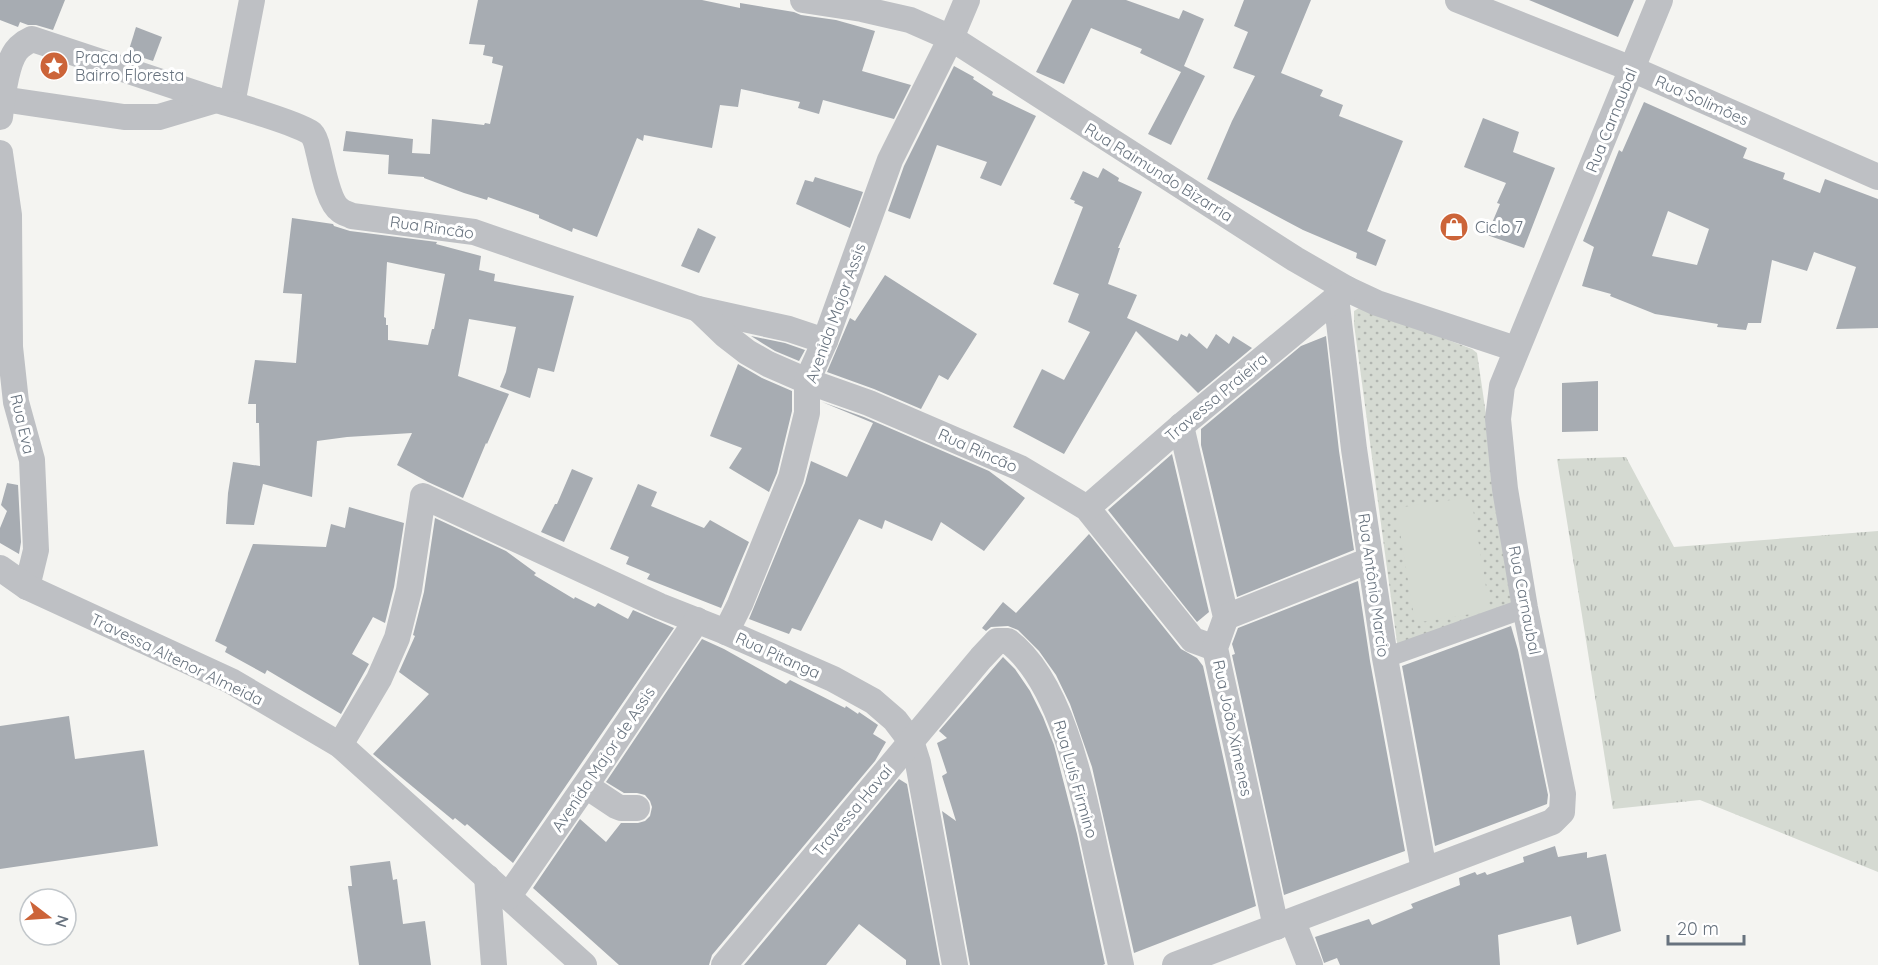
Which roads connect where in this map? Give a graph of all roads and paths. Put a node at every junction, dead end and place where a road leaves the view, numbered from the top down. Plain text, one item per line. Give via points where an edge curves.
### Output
1 (252, 0) edge
2 (803, 0) edge
3 (967, 0) edge
4 (1458, 0) edge
5 (1660, 0) edge
6 (951, 38) junction
7 (1632, 69) junction
8 (224, 102) junction
9 (1, 108) edge
10 (0, 153) edge
11 (1878, 177) edge
12 (1341, 293) junction
13 (698, 309) junction
14 (825, 342) junction
15 (1516, 349) junction
16 (807, 381) junction
17 (1181, 426) junction
18 (1087, 507) junction
19 (1370, 560) junction
20 (0, 568) edge
21 (27, 587) junction
22 (0, 591) edge
23 (1525, 608) junction
24 (1226, 617) junction
25 (697, 620) junction
26 (726, 632) junction
27 (1215, 648) junction
28 (981, 658) joint
29 (1385, 658) junction
30 (911, 741) junction
31 (340, 745) junction
32 (586, 786) junction
33 (637, 808) dead end
34 (1424, 870) junction
35 (487, 877) junction
36 (508, 897) junction
37 (1285, 924) junction
38 (494, 965) edge
39 (584, 965) edge
40 (724, 965) edge
41 (955, 965) edge
42 (1121, 965) edge
43 (1175, 965) edge
44 (1310, 965) edge

1 - 8 street
2 - 6 street, Rua Raimundo Bizarria via 910,20
3 - 6 street, Avenida Major Assis
4 - 7 street, Rua Solimões
5 - 7 street, Rua Carnaubal
6 - 12 street, Rua Raimundo Bizarria via 1295,259
6 - 14 street, Avenida Major Assis via 890,160
7 - 11 street, Rua Solimões
7 - 15 street, Rua Carnaubal
8 - 9 street via 159,117
8 - 9 street, Rua Rincão via 32,39 15,52
8 - 13 street, Rua Rincão via 311,133 330,198 352,216 474,232
10 - 21 street, Rua Eva via 9,215 10,347 16,402 32,460 36,550
12 - 15 street, Rua Raimundo Bizarria
12 - 17 street, Travessa Praieira
12 - 19 street, Rua Antônio Marcio via 1354,448
13 - 14 street, Rua Rincão via 789,328
13 - 16 street, Rua Rincão via 747,352
14 - 16 street, Avenida Major Assis
15 - 23 street, Rua Carnaubal via 1502,386 1498,418 1505,489
16 - 18 street, Rua Rincão via 869,403 1020,468
16 - 26 street, Avenida Major Assis via 807,413 791,478
17 - 18 street, Travessa Praieira
17 - 24 street
18 - 27 street, Rua Rincão via 1192,640
19 - 24 street
19 - 29 street, Rua Antônio Marcio
20 - 21 street, Travessa Altenor Almeida
21 - 22 street
21 - 31 street, Travessa Altenor Almeida via 231,681
23 - 29 street
23 - 34 street, Rua Carnaubal via 1563,794 1562,812 1552,822
24 - 27 street, Rua João Ximenes
25 - 26 street, Rua Pitanga
25 - 31 street, Rua Pitanga via 423,496 409,590 397,638 379,680
25 - 32 street, Avenida Major de Assis
26 - 30 street, Rua Pitanga via 873,701
27 - 37 street, Rua João Ximenes
28 - 30 street, Travessa Havaí
28 - 42 street, Rua Luís Firmino via 997,641 1008,641 1043,684 1059,718 1083,792
29 - 34 street, Rua Antônio Marcio
30 - 40 street, Travessa Havaí
30 - 41 street, Rua Pitanga
31 - 35 street, Travessa Altenor Almeida
32 - 33 street via 616,806
32 - 36 street, Avenida Major de Assis
34 - 37 street, Rua Carnaubal
35 - 36 street
35 - 38 street
36 - 39 street
37 - 43 street, Rua Carnaubal
37 - 44 street, Rua João Ximenes

